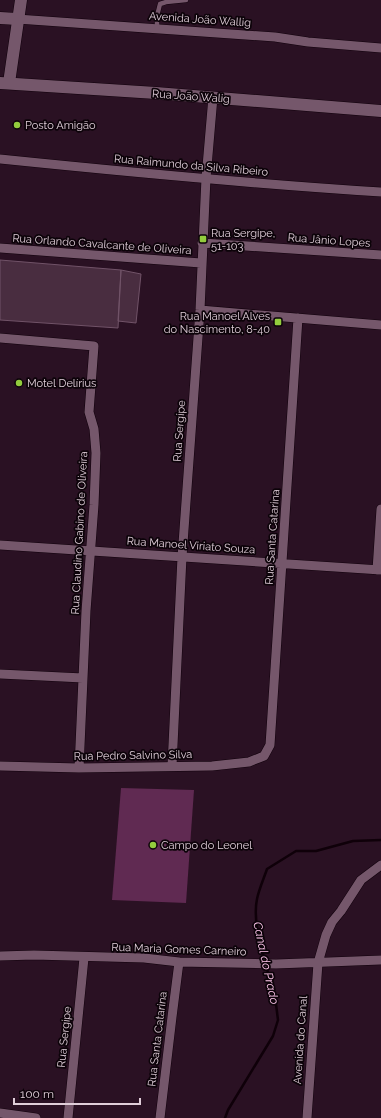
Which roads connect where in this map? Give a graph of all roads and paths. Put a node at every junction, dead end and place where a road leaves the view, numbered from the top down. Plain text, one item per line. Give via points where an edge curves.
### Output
1 (21, 0) edge
2 (186, 0) edge
3 (0, 18) edge
4 (17, 19) junction
5 (157, 28) junction
6 (381, 48) edge
7 (4, 83) edge
8 (213, 97) junction
9 (381, 111) edge
10 (0, 159) edge
11 (206, 178) junction
12 (381, 192) edge
13 (202, 243) junction
14 (0, 248) edge
15 (381, 256) edge
16 (202, 263) junction
17 (200, 310) junction
18 (298, 318) junction
19 (381, 325) edge
20 (0, 338) edge
21 (381, 509) edge
22 (0, 545) edge
23 (91, 551) junction
24 (182, 557) junction
25 (282, 563) junction
26 (379, 570) edge
27 (0, 674) edge
28 (83, 678) junction
29 (264, 756) joint
30 (0, 766) edge
31 (172, 766) junction
32 (79, 768) junction
33 (381, 866) edge
34 (0, 956) edge
35 (84, 958) junction
36 (381, 960) edge
37 (179, 962) junction
38 (318, 963) junction
39 (0, 1113) edge
40 (36, 1118) edge
41 (68, 1118) edge
42 (160, 1118) edge
43 (307, 1118) edge

1 - 4 street
2 - 5 lane via 160,4
3 - 4 street
4 - 5 street, Avenida João Wallig
4 - 7 street
5 - 6 street, Avenida João Wallig
7 - 8 street, Rua João Walig
8 - 9 street, Rua João Walig
8 - 11 street, Rua Sergipe
10 - 11 street, Rua Raimundo da Silva Ribeiro
11 - 12 street, Rua Raimundo da Silva Ribeiro
11 - 13 street, Rua Sergipe
13 - 15 street, Rua Jânio Lopes
13 - 16 street, Rua Sergipe
14 - 16 street, Rua Orlando Cavalcante de Oliveira
16 - 17 street, Rua Sergipe
17 - 18 street
17 - 24 street, Rua Sergipe
18 - 19 street
18 - 25 street, Rua Santa Catarina
20 - 23 street, Rua Claudino Gabino de Oliveira via 94,346 89,412 94,429 96,453
21 - 26 street
22 - 23 street, Rua Manoel Viriato Souza
23 - 24 street, Rua Manoel Viriato Souza
23 - 28 street, Rua Claudino Gabino de Oliveira
24 - 25 street, Rua Manoel Viriato Souza
24 - 31 street, Rua Sergipe
25 - 26 street, Rua Manoel Viriato Souza
25 - 29 street, Rua Santa Catarina via 270,745
27 - 28 street
28 - 32 street, Rua Claudino Gabino de Oliveira
29 - 31 street, Rua Pedro Salvino Silva via 249,762 212,766
30 - 32 street, Rua Pedro Salvino Silva
31 - 32 street, Rua Pedro Salvino Silva
33 - 38 street, Avenida do Canal via 361,880 332,922
34 - 35 street, Rua Maria Gomes Carneiro
35 - 37 street, Rua Maria Gomes Carneiro via 144,958
35 - 41 street, Rua Sergipe
36 - 38 street, Rua Maria Gomes Carneiro
37 - 38 street, Rua Maria Gomes Carneiro
37 - 42 street, Rua Santa Catarina
38 - 43 street, Avenida do Canal
39 - 40 street

